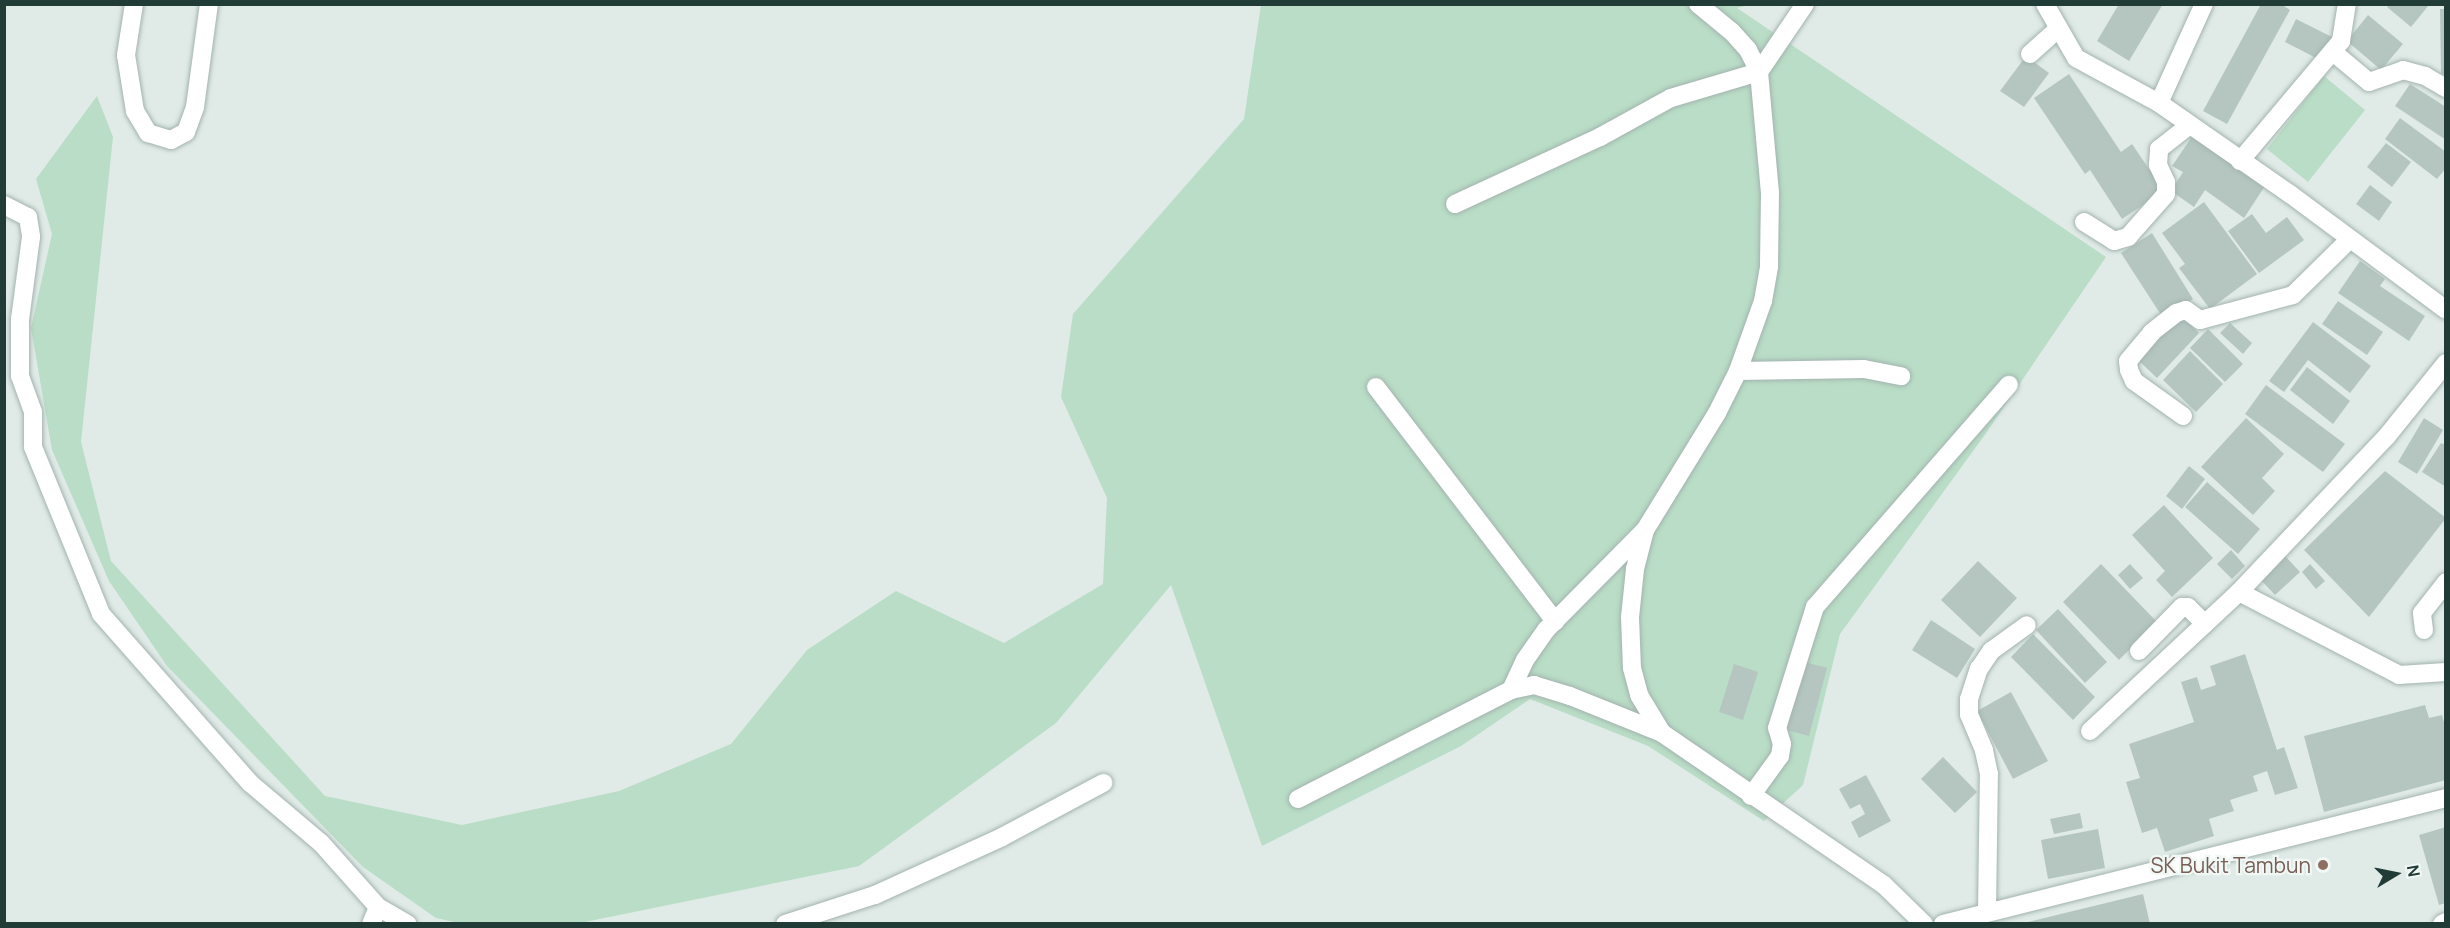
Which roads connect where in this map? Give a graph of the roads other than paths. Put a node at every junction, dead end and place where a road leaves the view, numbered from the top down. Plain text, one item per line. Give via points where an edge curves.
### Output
1 (134, 4) edge
2 (209, 4) edge
3 (1698, 4) edge
4 (1805, 4) edge
5 (2045, 4) edge
6 (2204, 4) edge
7 (2347, 4) edge
8 (2058, 28) junction
9 (2333, 52) junction
10 (2030, 54) dead end
11 (1759, 72) junction
12 (2445, 88) edge
13 (2159, 103) junction
14 (2190, 124) junction
15 (2240, 161) junction
16 (1455, 204) dead end
17 (4, 205) edge
18 (2084, 222) dead end
19 (2348, 241) junction
20 (2445, 310) edge
21 (2445, 363) edge
22 (1738, 371) junction
23 (1901, 376) dead end
24 (2008, 385) dead end
25 (1376, 387) dead end
26 (2183, 416) dead end
27 (1645, 530) junction
28 (2445, 582) edge
29 (2239, 592) junction
30 (1555, 621) junction
31 (2205, 624) junction
32 (2027, 625) dead end
33 (2424, 630) dead end
34 (2139, 651) dead end
35 (2445, 672) edge
36 (1511, 690) junction
37 (2090, 731) dead end
38 (1662, 734) junction
39 (1103, 783) dead end
40 (1751, 796) junction
41 (2445, 798) edge
42 (1298, 799) dead end
43 (374, 915) edge
44 (1998, 915) edge
45 (408, 924) edge
46 (785, 924) edge
47 (1924, 924) edge
48 (1943, 924) edge

1 - 2 street via 126,55 135,111 148,133 171,140 186,132 195,107
3 - 11 street via 1732,32 1748,50
4 - 11 street
5 - 8 street
6 - 13 street
7 - 9 street via 2346,29
8 - 10 street
8 - 13 street via 2076,57
9 - 12 street via 2369,82 2403,70 2425,76
9 - 15 street
11 - 16 street via 1671,98 1600,137
11 - 22 street via 1770,193 1769,267 1763,301
13 - 14 street
14 - 15 street
14 - 18 street via 2159,149 2158,165 2166,182 2166,194 2128,237 2114,241
15 - 19 street via 2290,194
17 - 43 street via 28,217 31,237 20,319 20,376 33,412 33,447 100,614 250,783 321,843
19 - 20 street
19 - 26 street via 2293,296 2200,320 2186,310 2152,332 2128,362 2128,370 2134,381
21 - 29 street via 2387,436
22 - 23 street via 1864,369
22 - 27 street via 1717,413
24 - 40 street via 1815,607 1777,728 1782,744 1780,756
25 - 30 street
27 - 30 street
27 - 38 street via 1635,569 1630,648 1640,695
28 - 33 street via 2422,613
29 - 31 street
29 - 35 street via 2399,675
30 - 36 street via 1525,660
31 - 34 street via 2188,607 2182,607
31 - 37 street
32 - 44 street via 1991,651 1979,669 1969,699 1972,724 1989,774
36 - 38 street via 1534,685
36 - 42 street
38 - 40 street
39 - 46 street via 1002,837 875,895
40 - 47 street via 1884,885
41 - 44 street
43 - 45 street
44 - 48 street

